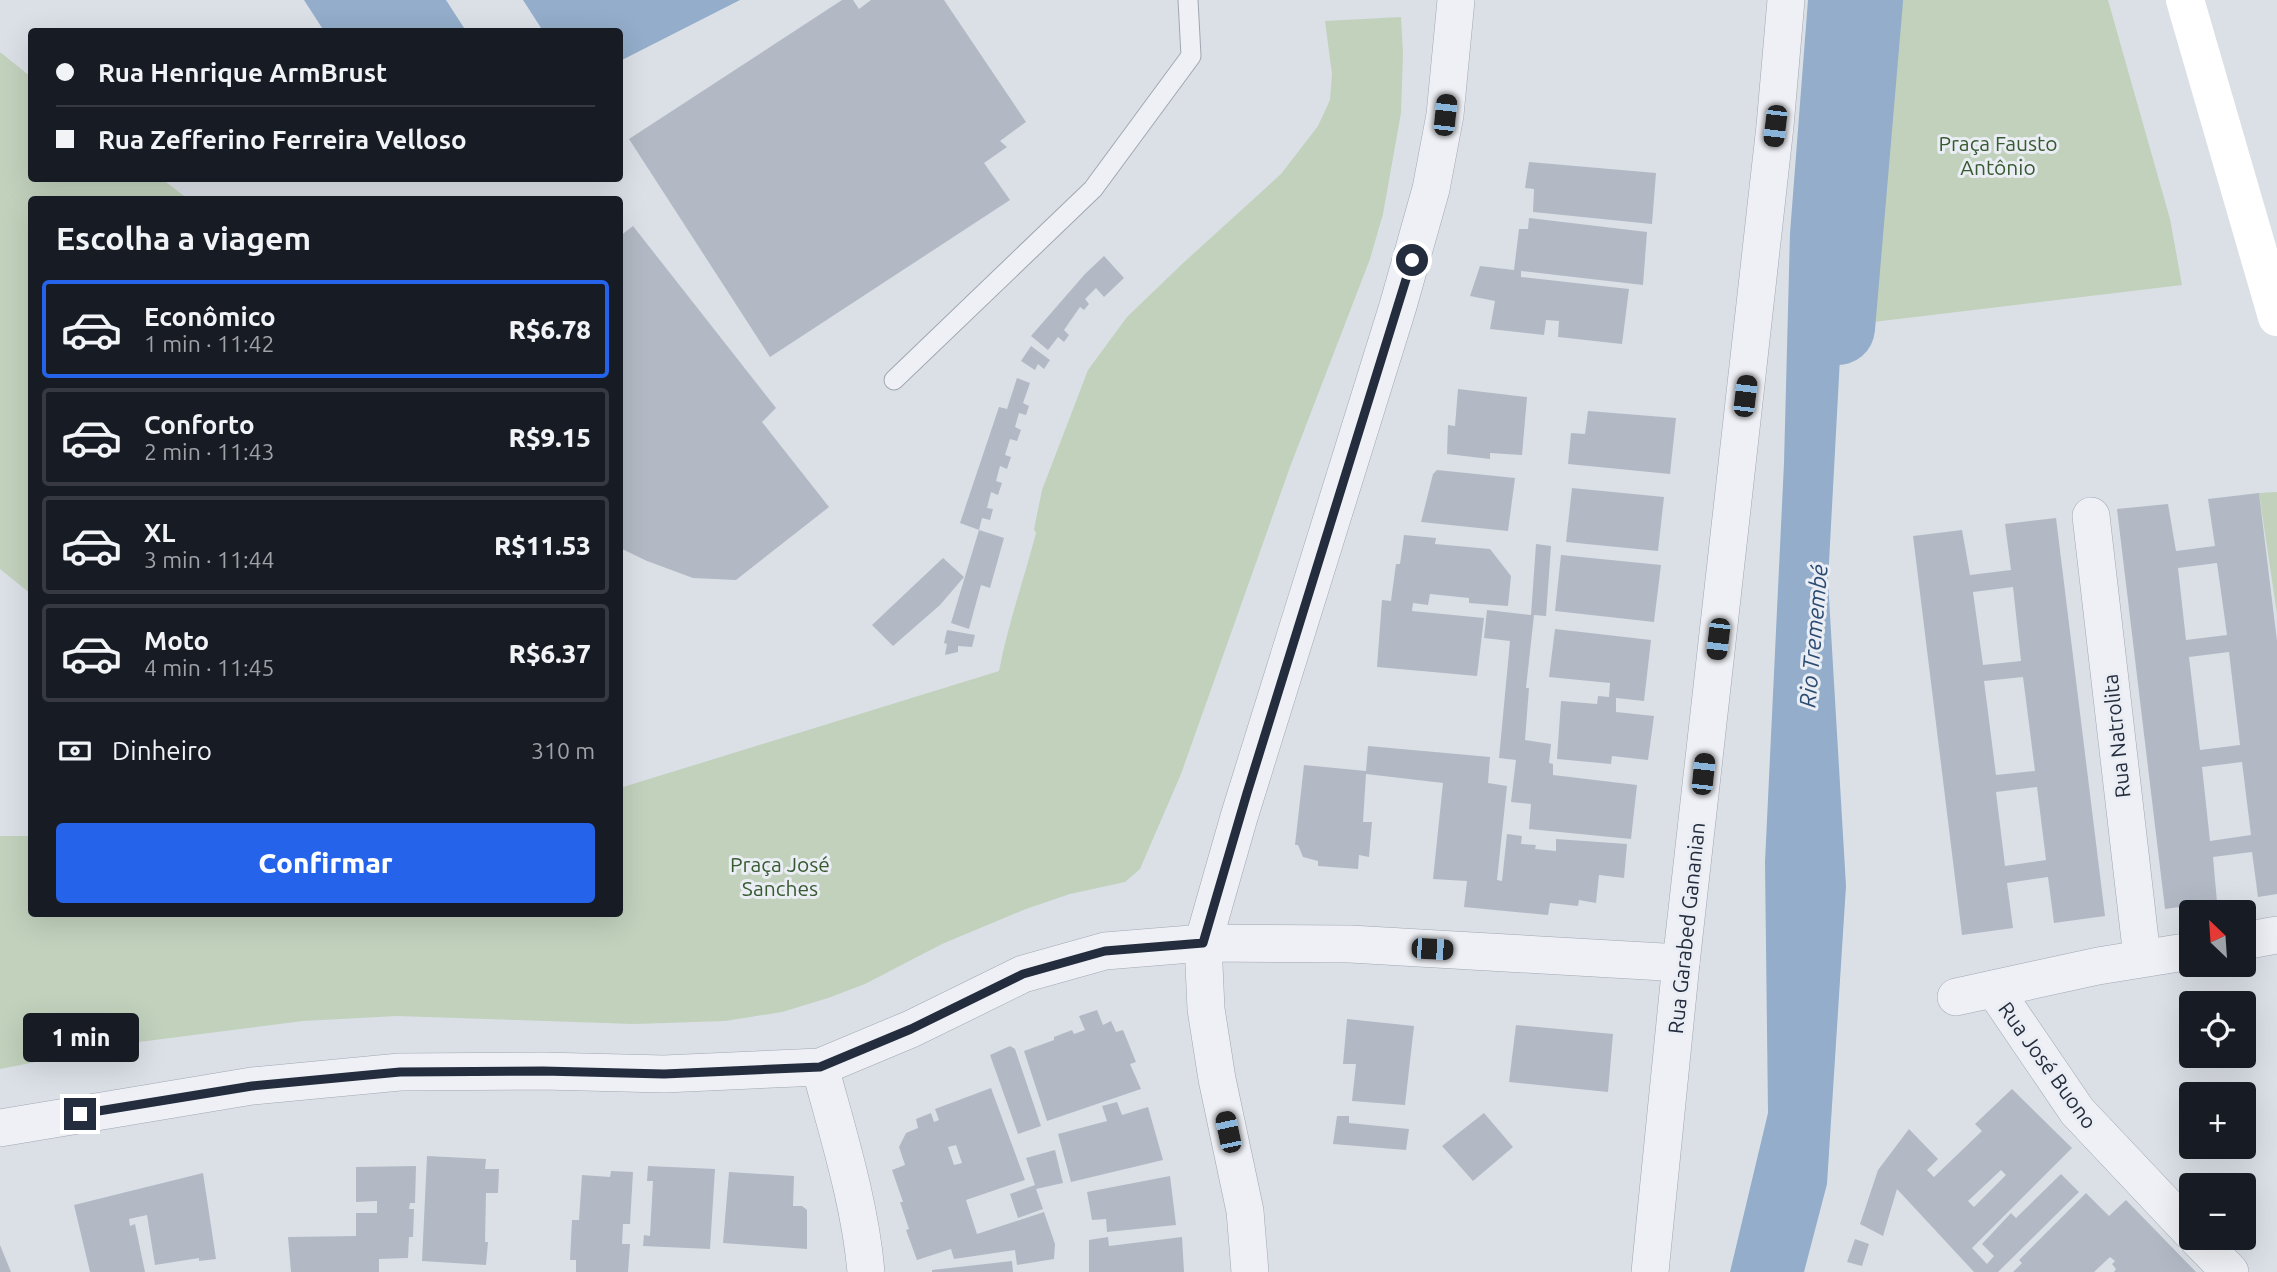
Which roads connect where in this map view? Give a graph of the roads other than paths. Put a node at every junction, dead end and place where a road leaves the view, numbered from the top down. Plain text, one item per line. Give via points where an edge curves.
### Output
1 (1188, 0) edge
2 (1456, 0) edge
3 (1786, 0) edge
4 (2185, 0) edge
5 (2277, 317) edge
6 (894, 380) dead end
7 (2091, 516) dead end
8 (2277, 935) edge
9 (2256, 939) edge
10 (1203, 943) junction
11 (2179, 952) edge
12 (2142, 957) junction
13 (1681, 963) junction
14 (1994, 989) junction
15 (1956, 997) dead end
16 (820, 1067) junction
17 (0, 1128) edge
18 (2179, 1219) edge
19 (2209, 1250) edge
20 (866, 1272) edge
21 (1250, 1272) edge
22 (1650, 1272) edge
23 (2230, 1272) edge

1 - 6 lane via 1191,55 1093,189
2 - 10 street via 1445,115 1431,189
3 - 13 street, Rua Garabed Gananian
4 - 5 main road
7 - 12 street, Rua Natrolita
8 - 9 street
10 - 13 street via 1350,944
10 - 16 street via 1105,951 1023,974
10 - 21 street via 1206,1009 1245,1211
11 - 12 street
12 - 14 street
13 - 22 street, Rua Garabed Gananian
14 - 15 street
14 - 18 street, Rua José Buono via 2077,1111
16 - 17 street via 664,1074 400,1072 252,1086
16 - 20 street
19 - 23 street

